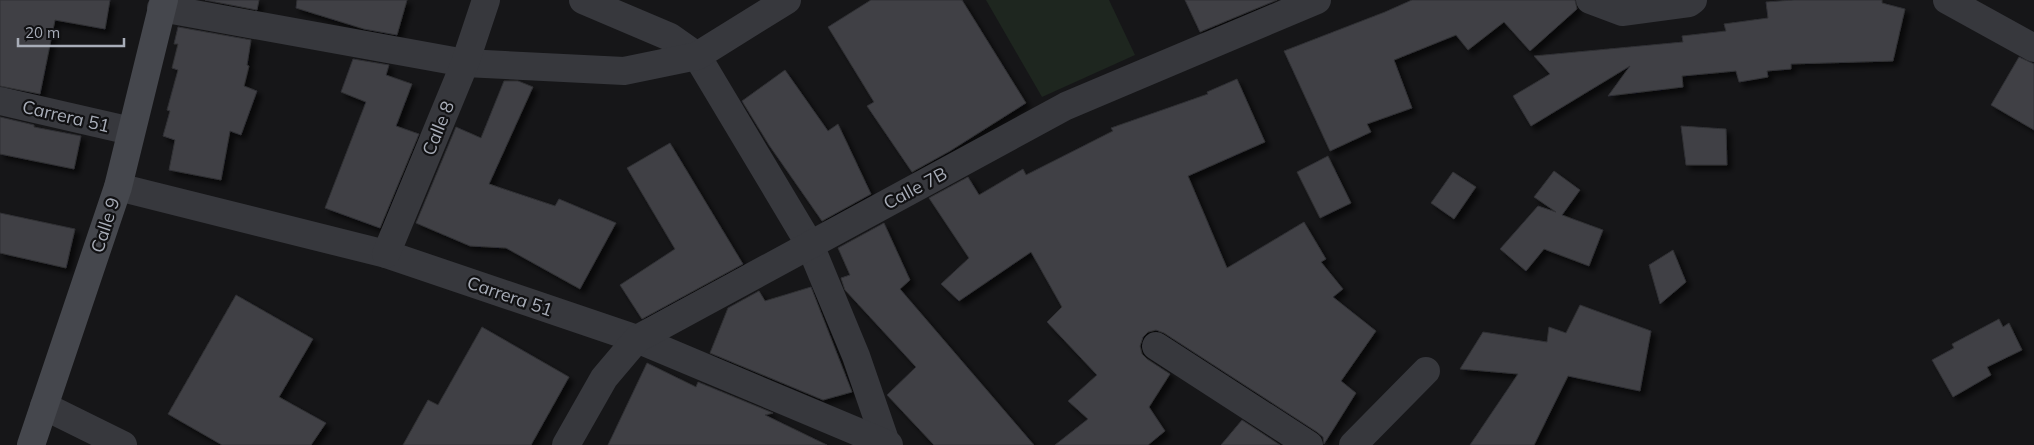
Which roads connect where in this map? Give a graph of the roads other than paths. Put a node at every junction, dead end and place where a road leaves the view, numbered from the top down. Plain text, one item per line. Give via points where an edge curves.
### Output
1 (486, 0) edge
2 (583, 0) edge
3 (787, 0) edge
4 (1317, 0) edge
5 (1590, 0) edge
6 (1693, 0) edge
7 (1948, 0) edge
8 (162, 4) edge
9 (2034, 48) edge
10 (697, 56) junction
11 (465, 62) junction
12 (0, 101) edge
13 (132, 131) junction
14 (118, 187) junction
15 (810, 245) junction
16 (386, 254) junction
17 (637, 339) junction
18 (1156, 346) dead end
19 (1426, 371) dead end
20 (44, 406) junction
21 (886, 444) edge
22 (30, 445) edge
23 (123, 445) edge
24 (566, 445) edge
25 (1309, 445) edge
26 (1353, 445) edge

1 - 11 street, Calle 8
2 - 10 street via 670,37
3 - 10 street
4 - 15 street, Calle 7B via 1066,106
5 - 6 street via 1622,12
7 - 9 street
8 - 11 street
8 - 13 street, Calle 9
10 - 11 street via 624,71
10 - 15 street
11 - 16 street, Calle 8
12 - 13 street, Carrera 51
13 - 14 street, Calle 9
14 - 16 street, Carrera 51
14 - 20 street, Calle 9
15 - 17 street, Calle 7B
15 - 21 street via 856,356
16 - 17 street, Carrera 51
17 - 21 street, Carrera 51
17 - 24 street, Calle 7B via 604,378
18 - 25 street
19 - 26 street
20 - 22 street, Calle 9
20 - 23 street

